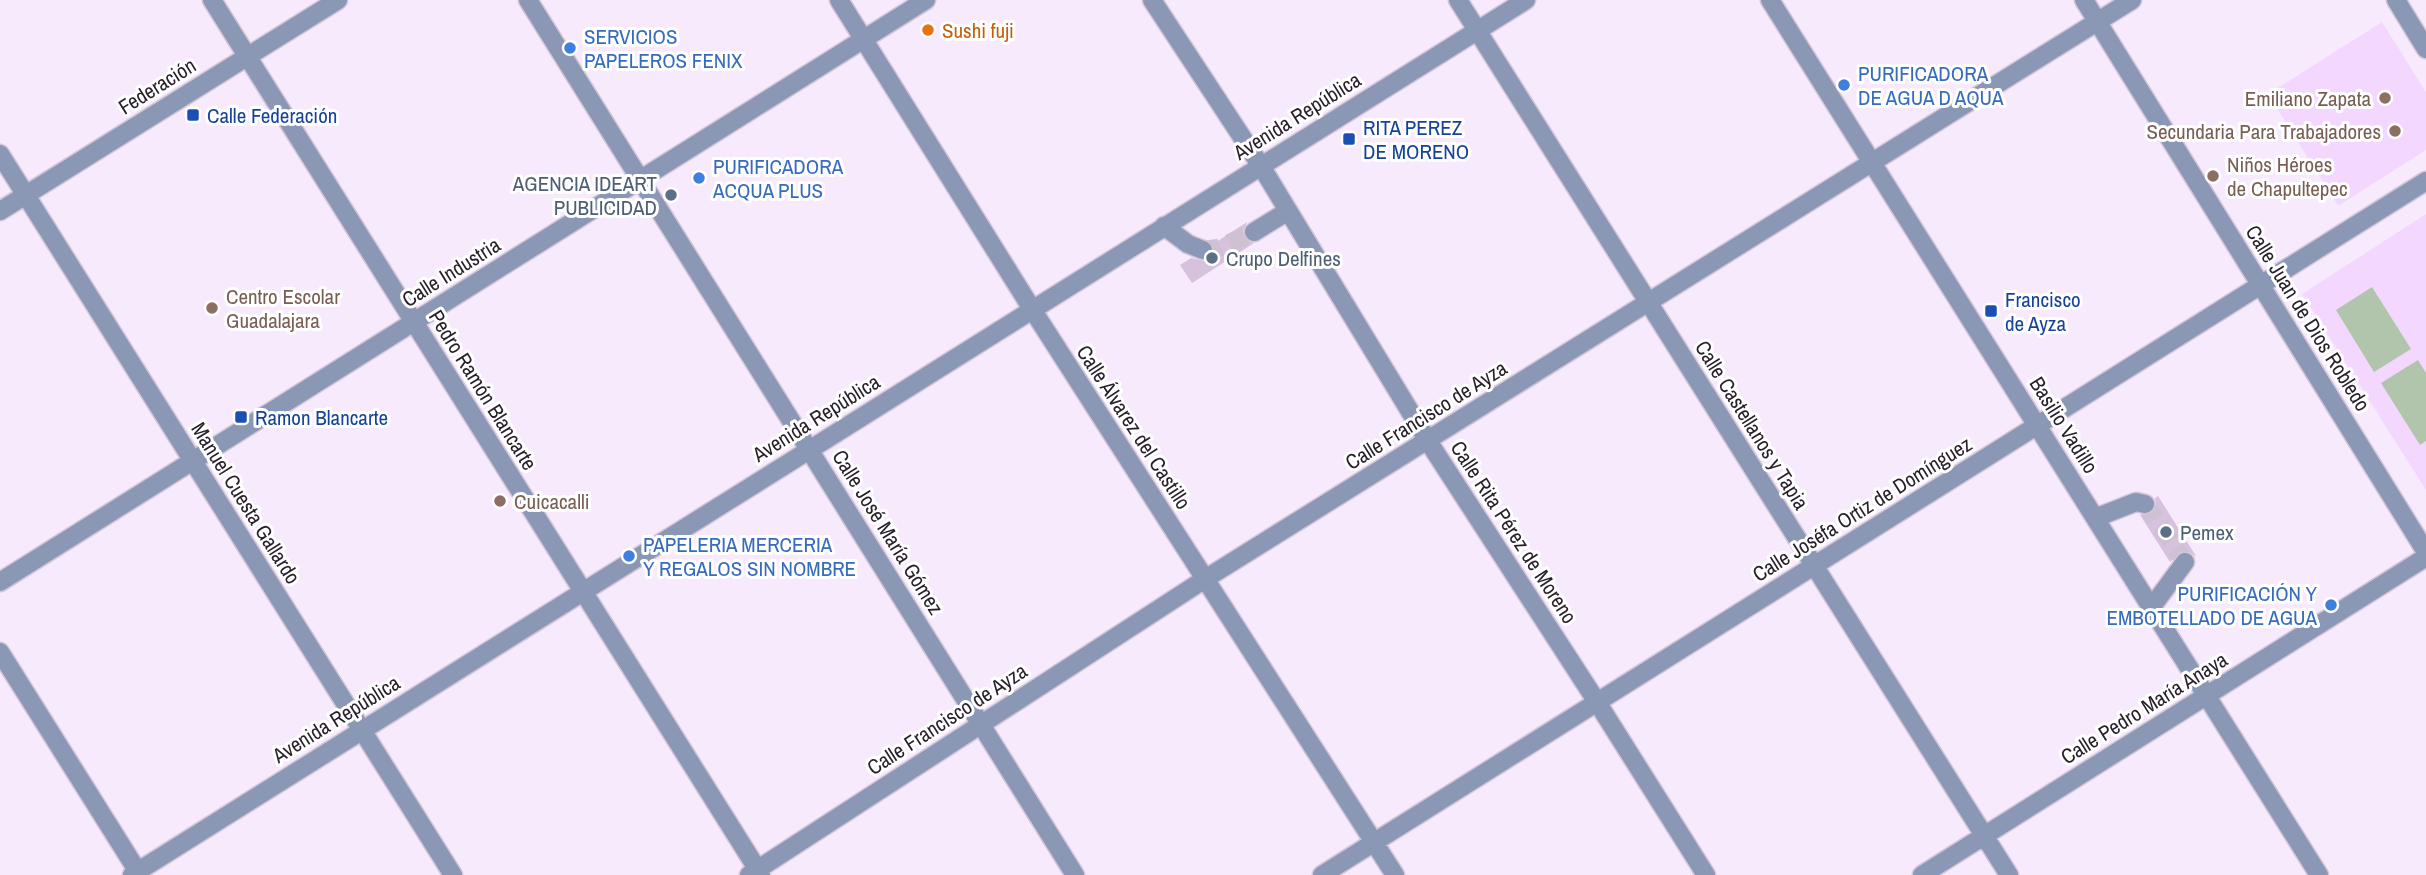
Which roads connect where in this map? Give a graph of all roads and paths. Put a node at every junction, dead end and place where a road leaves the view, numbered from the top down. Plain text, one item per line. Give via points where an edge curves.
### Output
1 (212, 0) edge
2 (338, 0) edge
3 (528, 0) edge
4 (839, 0) edge
5 (926, 0) edge
6 (1152, 0) edge
7 (1458, 0) edge
8 (1525, 0) edge
9 (1770, 0) edge
10 (2084, 0) edge
11 (2132, 0) edge
12 (2396, 0) edge
13 (2098, 22) junction
14 (1477, 31) junction
15 (864, 39) junction
16 (2426, 49) edge
17 (247, 57) junction
18 (0, 155) edge
19 (1872, 163) junction
20 (1261, 166) junction
21 (640, 180) junction
22 (2426, 181) edge
23 (26, 195) junction
24 (0, 211) edge
25 (1288, 211) junction
26 (1164, 226) junction
27 (1254, 232) tunnel mouth
28 (1203, 250) dead end
29 (2260, 285) junction
30 (1648, 303) junction
31 (1032, 310) junction
32 (414, 322) junction
33 (2037, 425) junction
34 (1428, 442) junction
35 (809, 449) junction
36 (193, 461) junction
37 (2145, 504) dead end
38 (2095, 519) junction
39 (2426, 552) edge
40 (2426, 557) edge
41 (2185, 562) dead end
42 (1814, 566) junction
43 (1205, 579) junction
44 (0, 582) edge
45 (582, 591) junction
46 (2151, 608) junction
47 (0, 652) edge
48 (2207, 696) junction
49 (1597, 702) junction
50 (981, 724) junction
51 (362, 729) junction
52 (1984, 836) junction
53 (1374, 842) junction
54 (756, 873) edge
55 (137, 874) edge
56 (453, 875) edge
57 (1075, 875) edge
58 (1322, 875) edge
59 (1395, 875) edge
60 (1706, 875) edge
61 (1922, 875) edge
62 (2008, 875) edge
63 (2319, 875) edge

1 - 17 street, Pedro Ramón Blancarte
2 - 17 street, Federación
3 - 21 street, Calle José María Gómez
4 - 15 street, Calle Álvarez del Castillo
5 - 15 street, Calle Industria
6 - 20 street, Calle Rita Pérez de Moreno
7 - 14 street, Calle Castellanos y Tapia
8 - 14 street, Avenida República
9 - 19 street, Basilio Vadillo
10 - 13 street, Calle Juan de Dios Robledo
11 - 13 street, Calle Francisco de Ayza
12 - 16 street
13 - 19 street, Calle Francisco de Ayza
13 - 29 street, Calle Juan de Dios Robledo
14 - 20 street, Avenida República
14 - 30 street, Calle Castellanos y Tapia
15 - 21 street, Calle Industria
15 - 31 street, Calle Álvarez del Castillo
17 - 23 street, Federación
17 - 32 street, Pedro Ramón Blancarte
18 - 23 street, Manuel Cuesta Gallardo
19 - 30 street, Calle Francisco de Ayza
19 - 33 street, Basilio Vadillo
20 - 25 street, Calle Rita Pérez de Moreno
20 - 26 street, Avenida República
21 - 32 street, Calle Industria
21 - 35 street, Calle José María Gómez
22 - 29 street, Calle Joséfa Ortiz de Domínguez
23 - 24 street, Federación
23 - 36 street, Manuel Cuesta Gallardo
25 - 27 street
25 - 34 street, Calle Rita Pérez de Moreno
26 - 28 street
26 - 31 street, Avenida República
29 - 33 street, Calle Joséfa Ortiz de Domínguez
29 - 39 street, Calle Juan de Dios Robledo
30 - 34 street, Calle Francisco de Ayza
30 - 42 street, Calle Castellanos y Tapia
31 - 35 street, Avenida República
31 - 43 street, Calle Álvarez del Castillo
32 - 36 street, Calle Industria
32 - 45 street, Pedro Ramón Blancarte
33 - 38 street, Basilio Vadillo
33 - 42 street, Calle Joséfa Ortiz de Domínguez
34 - 43 street, Calle Francisco de Ayza
34 - 49 street, Calle Rita Pérez de Moreno
35 - 45 street, Avenida República
35 - 50 street, Calle José María Gómez
36 - 44 street, Calle Industria
36 - 51 street, Manuel Cuesta Gallardo
37 - 38 street via 2136,502
38 - 46 street, Basilio Vadillo
40 - 48 street, Calle Pedro María Anaya
41 - 46 street
42 - 49 street, Calle Joséfa Ortiz de Domínguez
42 - 52 street, Calle Castellanos y Tapia
43 - 50 street, Calle Francisco de Ayza
43 - 53 street, Calle Álvarez del Castillo
45 - 51 street, Avenida República
45 - 54 street, Pedro Ramón Blancarte
46 - 48 street, Basilio Vadillo
47 - 55 street
48 - 52 street, Calle Pedro María Anaya
48 - 63 street, Basilio Vadillo
49 - 53 street, Calle Joséfa Ortiz de Domínguez
49 - 60 street, Calle Rita Pérez de Moreno
50 - 54 street, Calle Francisco de Ayza
50 - 57 street, Calle José María Gómez
51 - 55 street, Avenida República
51 - 56 street, Manuel Cuesta Gallardo
52 - 61 street, Calle Pedro María Anaya
52 - 62 street, Calle Castellanos y Tapia
53 - 58 street, Calle Joséfa Ortiz de Domínguez
53 - 59 street, Calle Álvarez del Castillo

